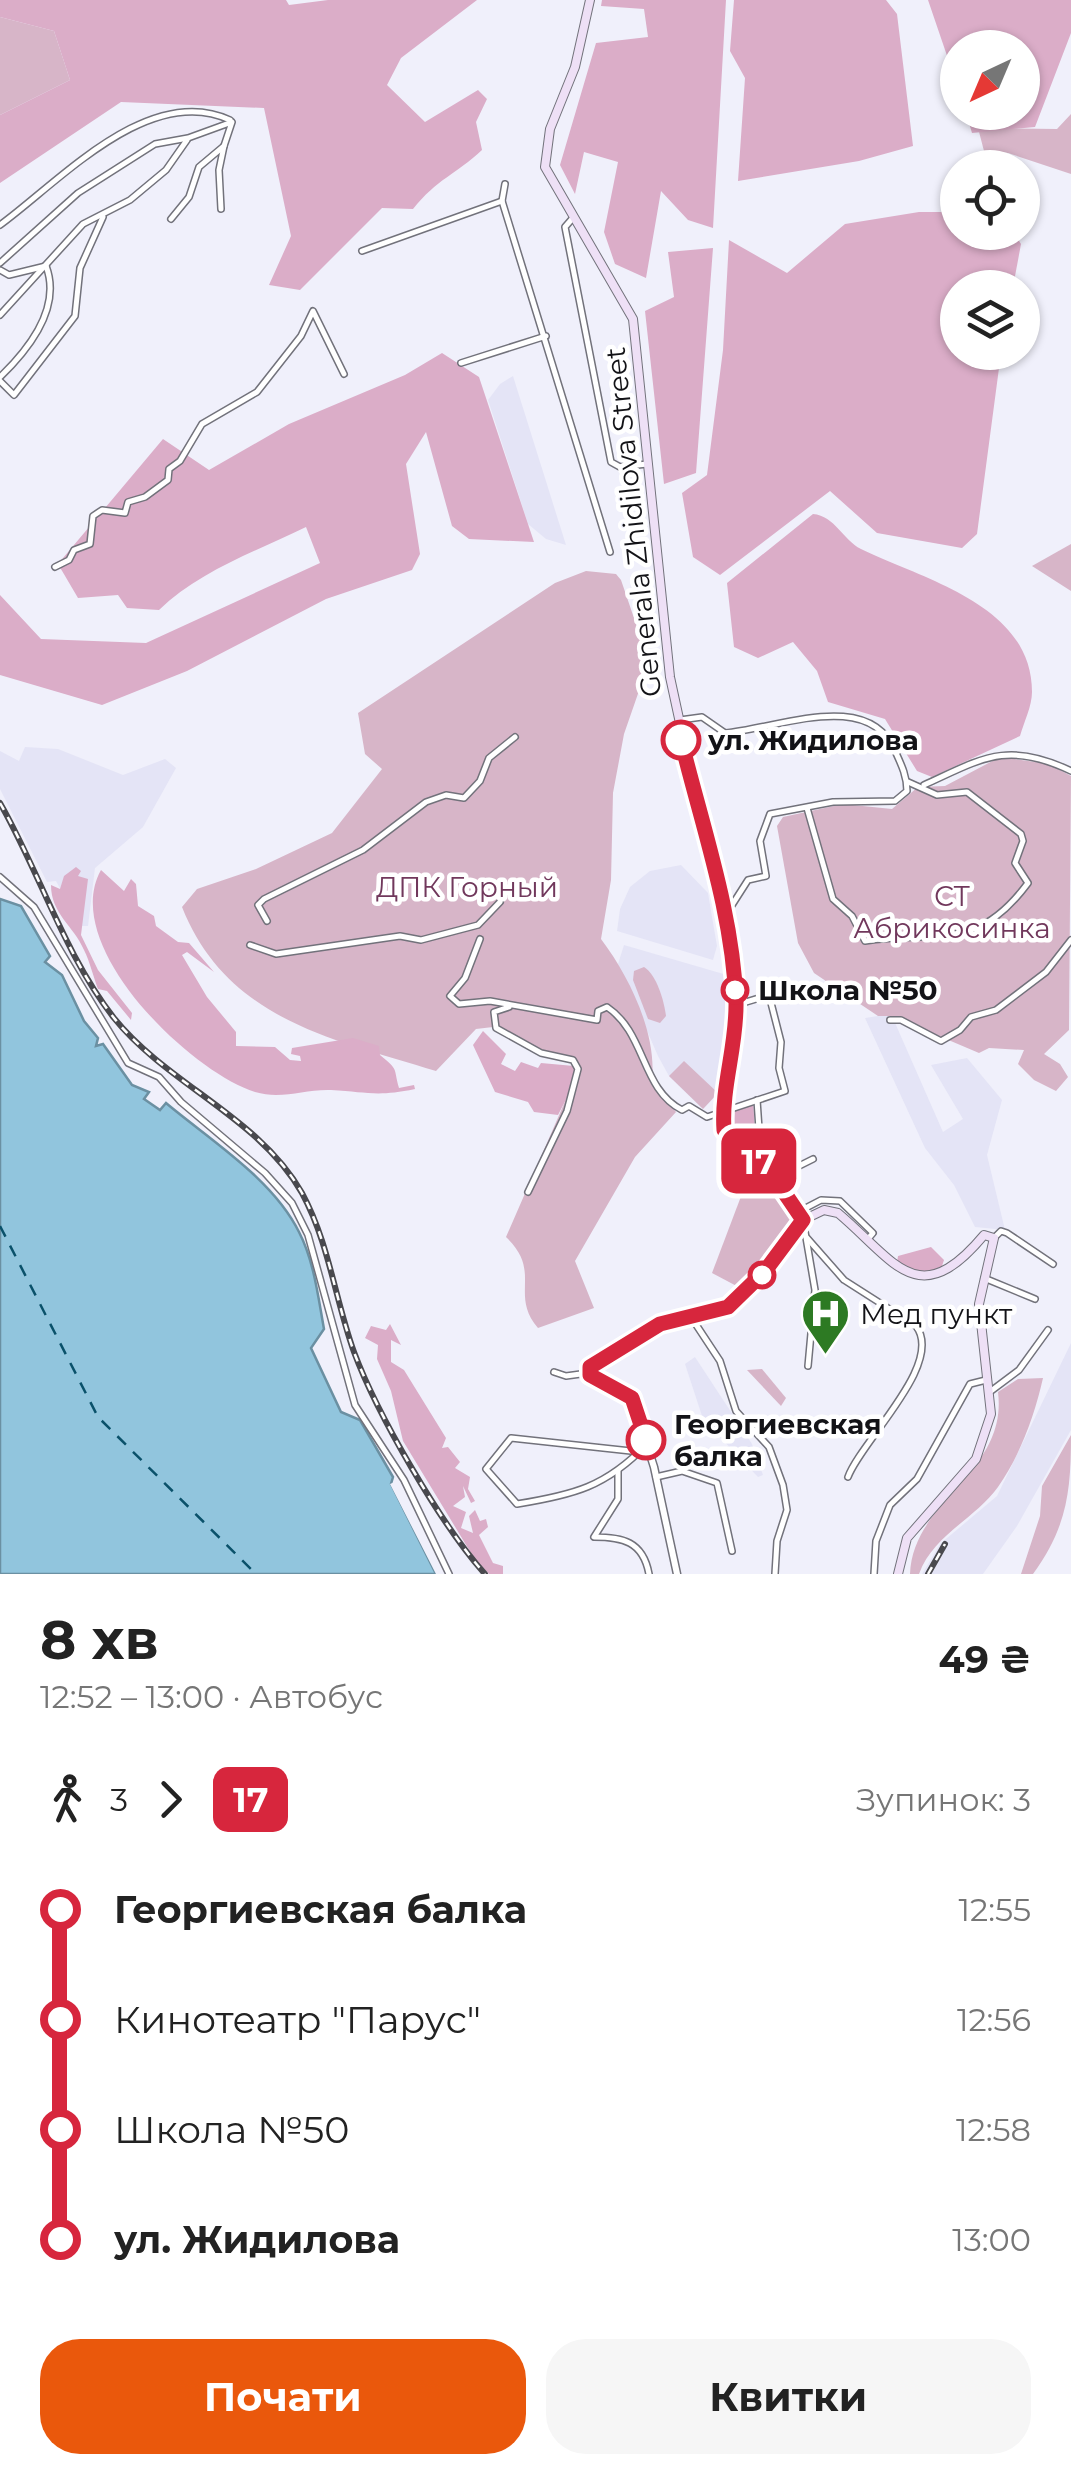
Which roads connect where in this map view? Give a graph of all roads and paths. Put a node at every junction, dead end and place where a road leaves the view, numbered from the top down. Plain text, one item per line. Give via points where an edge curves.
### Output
1 (590, 0) edge
2 (230, 122) junction
3 (188, 138) junction
4 (224, 146) junction
5 (505, 184) dead end
6 (502, 202) junction
7 (222, 209) dead end
8 (103, 217) junction
9 (172, 218) dead end
10 (572, 219) junction
11 (0, 225) edge
12 (362, 251) dead end
13 (46, 266) junction
14 (0, 267) edge
15 (0, 316) edge
16 (546, 336) junction
17 (460, 363) dead end
18 (344, 374) dead end
19 (0, 379) edge
20 (650, 464) junction
21 (610, 552) dead end
22 (55, 567) dead end
23 (677, 720) junction
24 (515, 737) dead end
25 (1071, 771) edge
26 (907, 782) junction
27 (923, 786) junction
28 (807, 808) junction
29 (0, 877) edge
30 (500, 902) dead end
31 (725, 916) junction
32 (267, 921) dead end
33 (480, 939) dead end
34 (1071, 940) edge
35 (250, 945) dead end
36 (736, 1005) junction
37 (512, 1007) junction
38 (890, 1020) dead end
39 (757, 1100) junction
40 (724, 1110) junction
41 (812, 1159) dead end
42 (779, 1176) junction
43 (528, 1192) dead end
44 (801, 1216) junction
45 (991, 1235) junction
46 (806, 1238) junction
47 (1053, 1264) dead end
48 (982, 1277) junction
49 (1035, 1299) dead end
50 (691, 1317) junction
51 (1048, 1330) dead end
52 (808, 1366) dead end
53 (554, 1372) dead end
54 (588, 1373) junction
55 (989, 1379) junction
56 (991, 1392) junction
57 (647, 1444) junction
58 (640, 1452) junction
59 (618, 1471) junction
60 (656, 1477) junction
61 (848, 1477) dead end
62 (732, 1551) dead end
63 (450, 1574) edge
64 (649, 1574) edge
65 (677, 1574) edge
66 (775, 1574) edge
67 (874, 1574) edge
68 (898, 1574) edge

1 - 10 main road, Generala Zhidilova Street via 546,149 545,166
2 - 3 street
2 - 4 street
2 - 11 street via 193,110 139,122 55,177
3 - 8 street via 166,170
3 - 14 street via 154,144 78,193
4 - 7 street
4 - 9 street via 199,166
5 - 6 street
6 - 12 street
6 - 16 street
8 - 13 street via 91,217
8 - 19 street via 80,268 75,316 14,395
10 - 20 main road, Generala Zhidilova Street via 633,319
10 - 20 street via 565,228 572,281 611,462
13 - 14 street via 9,275
13 - 15 street
13 - 19 street via 52,292 46,314
16 - 17 street
16 - 21 street
18 - 22 street via 312,311 251,398 202,424 158,489 128,502 125,513 102,510 93,516 90,544
20 - 23 main road, Generala Zhidilova Street
23 - 26 street via 702,717 725,733 848,716 882,731
23 - 31 main road, Generala Zhidilova Street
24 - 32 street via 489,758 464,798 426,802 364,850 264,899 258,905
25 - 27 street via 1045,759 978,757
26 - 27 street
26 - 28 street via 894,801
27 - 28 street via 937,795 967,792 1022,837 1015,862 1028,883 1003,912 966,934 865,941 833,899
28 - 31 street via 770,814 760,841 766,876 748,880
29 - 63 street via 34,907 128,1062 159,1078 292,1203 308,1235 356,1404 404,1480
30 - 35 street via 478,924 421,940 400,936 276,954
31 - 36 main road, Generala Zhidilova Street
33 - 37 street via 450,996 459,1004
34 - 38 street via 1046,972 996,1010 971,1017 951,1038 941,1041
36 - 39 street via 769,996 781,1042 784,1091
36 - 40 main road, Generala Zhidilova Street
37 - 40 street via 596,1020 606,1007 630,1027 668,1102 707,1116
37 - 43 street via 494,1012 496,1028 541,1053 573,1060 578,1069
39 - 40 street
39 - 42 street via 759,1129
40 - 42 main road via 728,1139
41 - 42 street
42 - 44 main road
44 - 45 main road via 830,1210 906,1274 933,1276
44 - 46 street
44 - 50 street via 741,1298
45 - 47 street via 1007,1233
45 - 48 main road
46 - 52 street via 815,1290
46 - 61 street via 844,1280 916,1326 922,1337 896,1407
48 - 49 street
48 - 55 main road
50 - 54 street via 660,1324
50 - 66 street via 720,1361 736,1411 768,1447 784,1484
51 - 56 street via 1019,1370
53 - 54 street
54 - 57 street via 632,1398
55 - 56 main road
55 - 67 street via 970,1384 917,1480 890,1505 876,1541
56 - 68 main road via 976,1459 907,1538
57 - 58 street
57 - 60 street
58 - 59 street
58 - 59 street via 508,1438 486,1470 517,1504 566,1498
59 - 64 street via 618,1499 594,1537 629,1540 646,1557
60 - 62 street via 682,1471 717,1483
60 - 65 street

